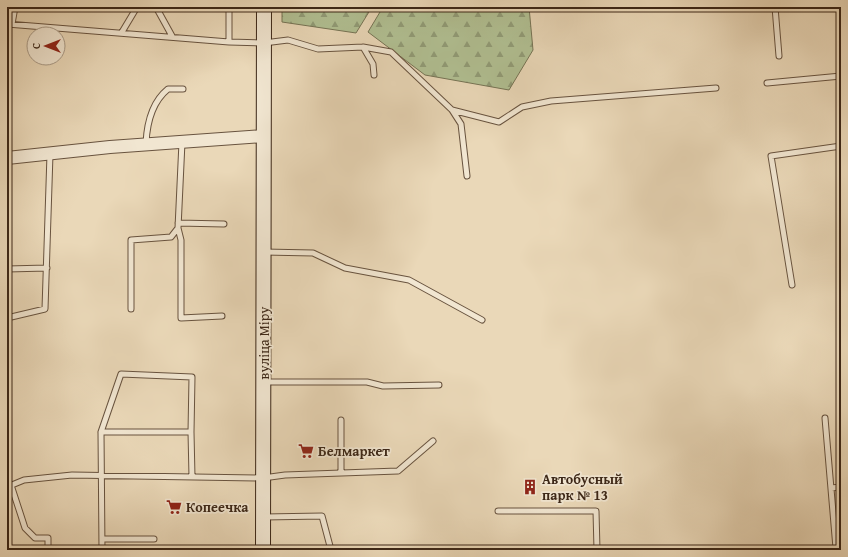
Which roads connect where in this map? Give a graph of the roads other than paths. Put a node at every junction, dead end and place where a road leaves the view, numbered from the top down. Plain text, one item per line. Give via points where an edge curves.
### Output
1 (15, 7) edge
2 (138, 7) edge
3 (156, 7) edge
4 (229, 7) edge
5 (264, 7) edge
6 (776, 7) edge
7 (10, 24) edge
8 (122, 32) junction
9 (172, 36) junction
10 (229, 42) junction
11 (264, 43) junction
12 (363, 47) junction
13 (779, 56) dead end
14 (374, 75) dead end
15 (841, 76) edge
16 (767, 83) dead end
17 (716, 88) dead end
18 (183, 89) dead end
19 (452, 110) junction
20 (264, 136) junction
21 (182, 142) junction
22 (146, 144) junction
23 (841, 146) edge
24 (50, 153) junction
25 (7, 158) edge
26 (467, 176) dead end
27 (224, 224) dead end
28 (178, 226) junction
29 (264, 252) junction
30 (47, 268) junction
31 (7, 269) edge
32 (792, 285) dead end
33 (131, 310) dead end
34 (222, 316) dead end
35 (7, 318) edge
36 (482, 320) dead end
37 (264, 382) junction
38 (439, 385) dead end
39 (825, 418) dead end
40 (341, 420) dead end
41 (101, 432) junction
42 (191, 432) junction
43 (433, 441) dead end
44 (341, 473) junction
45 (101, 476) junction
46 (192, 477) junction
47 (263, 478) junction
48 (9, 486) edge
49 (841, 486) edge
50 (831, 488) junction
51 (498, 511) dead end
52 (263, 517) junction
53 (102, 539) junction
54 (154, 539) dead end
55 (836, 548) dead end
56 (48, 550) edge
57 (102, 550) edge
58 (263, 550) edge
59 (331, 550) edge
60 (596, 550) edge

1 - 7 lane
2 - 8 lane
3 - 9 lane
4 - 10 lane
5 - 11 main road, вуліца Міру
6 - 13 lane
7 - 8 lane
8 - 9 lane
9 - 10 lane
10 - 11 lane
11 - 12 lane via 288,40 318,49
11 - 20 main road, вуліца Міру
12 - 14 lane via 373,64
12 - 19 lane via 392,52
15 - 16 lane
17 - 19 lane via 551,101 522,107 499,122
18 - 22 lane via 168,89 158,100 147,129
19 - 26 lane via 461,124
20 - 21 street
20 - 29 main road, вуліца Міру
21 - 22 street
21 - 28 lane
22 - 24 street
23 - 32 lane via 771,156
24 - 25 street
24 - 30 lane
27 - 28 lane
28 - 33 lane via 171,237 131,240
28 - 34 lane via 181,240 180,318
29 - 36 lane via 313,253 344,268 409,280
29 - 37 main road, вуліца Міру
30 - 31 lane
30 - 35 lane via 46,310
37 - 38 lane
37 - 47 main road, вуліца Міру
39 - 50 lane
40 - 44 lane
41 - 42 lane
41 - 42 lane via 121,374 192,377
41 - 45 lane
42 - 46 lane
43 - 44 lane via 398,471
44 - 47 lane
45 - 46 lane
45 - 48 lane via 72,475 24,480
45 - 53 lane
46 - 47 lane
47 - 52 main road, вуліца Міру
48 - 56 lane via 25,528 35,538 48,538
49 - 50 lane
50 - 55 lane
51 - 60 lane via 596,511
52 - 58 main road, вуліца Міру
52 - 59 lane via 322,516
53 - 54 lane
53 - 57 lane

